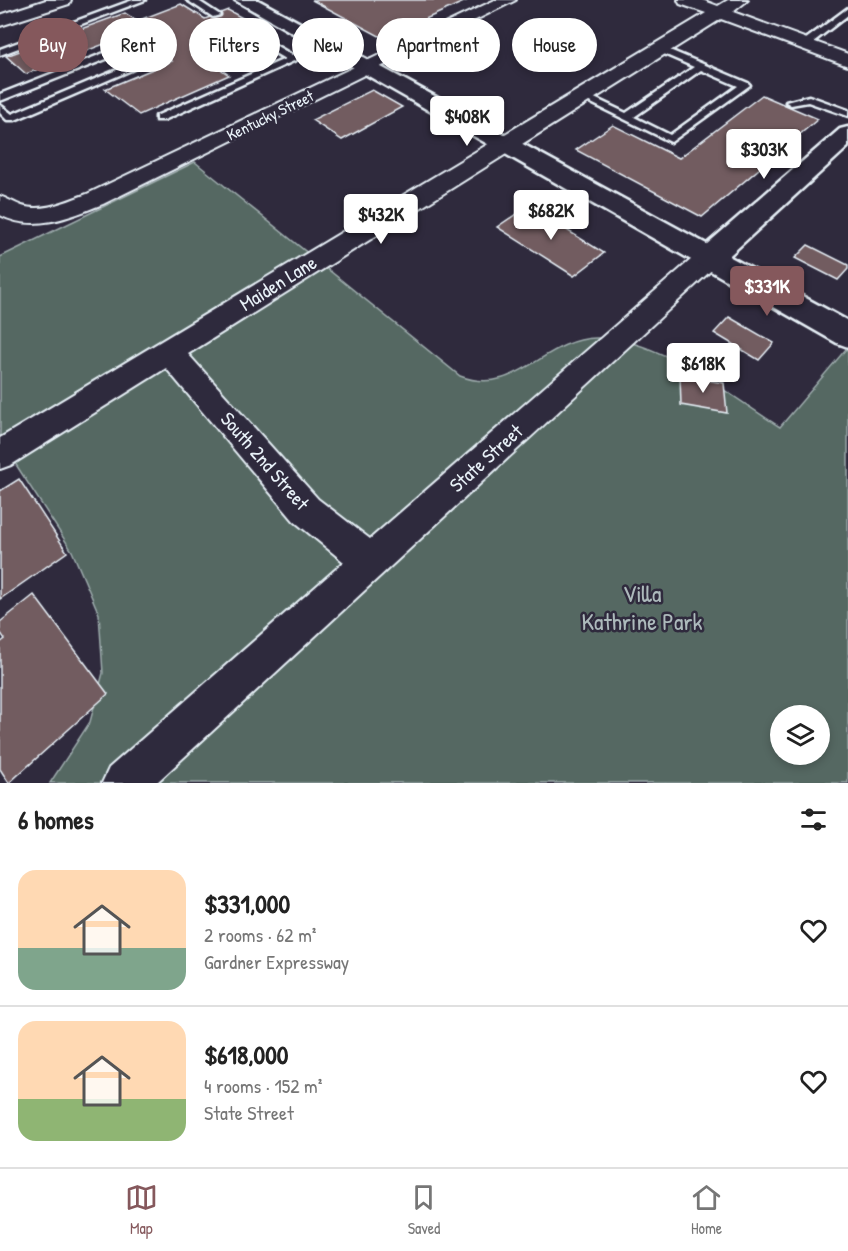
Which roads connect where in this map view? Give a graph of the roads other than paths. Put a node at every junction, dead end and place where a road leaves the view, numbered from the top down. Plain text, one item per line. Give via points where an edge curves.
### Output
1 (63, 0) edge
2 (141, 0) edge
3 (191, 0) edge
4 (244, 0) edge
5 (268, 0) edge
6 (508, 0) edge
7 (686, 0) edge
8 (730, 6) edge
9 (848, 11) edge
10 (216, 15) dead end
11 (0, 21) edge
12 (292, 27) edge
13 (805, 44) junction
14 (660, 49) junction
15 (280, 51) edge
16 (0, 52) edge
17 (292, 58) joint
18 (848, 60) edge
19 (364, 61) edge
20 (374, 65) junction
21 (701, 66) junction
22 (582, 96) junction
23 (0, 98) edge
24 (792, 102) dead end
25 (0, 108) edge
26 (848, 112) edge
27 (627, 117) junction
28 (160, 118) dead end
29 (848, 134) edge
30 (511, 139) junction
31 (0, 204) edge
32 (716, 252) junction
33 (848, 313) edge
34 (848, 335) edge
35 (168, 351) junction
36 (0, 455) edge
37 (371, 562) junction
38 (124, 783) edge

1 - 11 street
2 - 16 lane
3 - 10 lane
4 - 12 main road
5 - 20 main road
6 - 20 street, Kentucky Street
7 - 8 street
8 - 13 street
8 - 14 street, Maiden Lane
9 - 13 lane
13 - 18 street
14 - 21 lane
14 - 22 street, Maiden Lane
15 - 17 lane
17 - 28 lane
19 - 20 main road
20 - 30 main road
20 - 31 street, Kentucky Street via 61,212 28,218
21 - 27 lane
21 - 27 lane via 745,85 671,139
22 - 27 lane
22 - 30 street, Maiden Lane
23 - 25 lane via 125,48 145,62 11,118
24 - 26 lane via 809,99
29 - 32 main road, State Street
30 - 32 main road
30 - 35 street, Maiden Lane
32 - 33 main road
32 - 34 main road
32 - 37 street, State Street
35 - 36 street, Maiden Lane
35 - 37 street, South 2nd Street via 306,510
37 - 38 street, State Street

